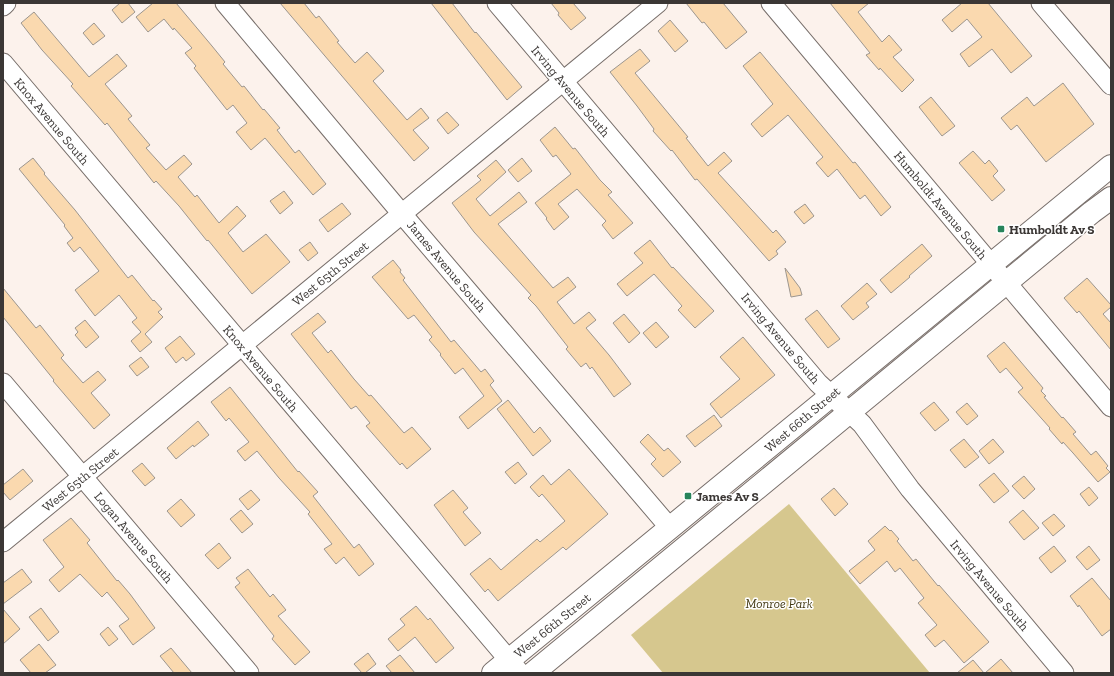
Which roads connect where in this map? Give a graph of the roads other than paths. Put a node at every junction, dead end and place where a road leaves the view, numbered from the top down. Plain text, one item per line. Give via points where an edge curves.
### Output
1 (6, 3) edge
2 (225, 3) edge
3 (497, 3) edge
4 (658, 3) edge
5 (771, 3) edge
6 (1041, 3) edge
7 (3, 6) edge
8 (3, 63) edge
9 (563, 81) junction
10 (1111, 85) edge
11 (1111, 166) edge
12 (1111, 198) edge
13 (402, 214) junction
14 (991, 264) junction
15 (1006, 283) junction
16 (242, 345) junction
17 (3, 383) edge
18 (831, 394) junction
19 (1111, 406) edge
20 (849, 413) junction
21 (83, 477) junction
22 (670, 528) junction
23 (3, 542) edge
24 (507, 669) edge
25 (249, 673) edge
26 (533, 673) edge
27 (1064, 673) edge

1 - 7 street
2 - 13 street, James Avenue South
3 - 9 street, Irving Avenue South
4 - 9 street, West 65th Street
5 - 14 street, Humboldt Avenue South
6 - 10 street
8 - 16 street, Knox Avenue South
9 - 13 street, West 65th Street
9 - 18 street, Irving Avenue South via 818,382
11 - 14 main road, West 66th Street
12 - 15 main road, West 66th Street
13 - 16 street, West 65th Street
13 - 22 street, James Avenue South
14 - 15 street, Humboldt Avenue South
14 - 18 main road, West 66th Street
15 - 19 street, Humboldt Avenue South
15 - 20 main road, West 66th Street
16 - 21 street, West 65th Street
16 - 24 street, Knox Avenue South
17 - 21 street, Logan Avenue South
18 - 20 street, Irving Avenue South
18 - 22 main road, West 66th Street
20 - 26 main road, West 66th Street
20 - 27 street, Irving Avenue South via 862,424 910,489
21 - 23 street, West 65th Street
21 - 25 street, Logan Avenue South
22 - 24 main road, West 66th Street

